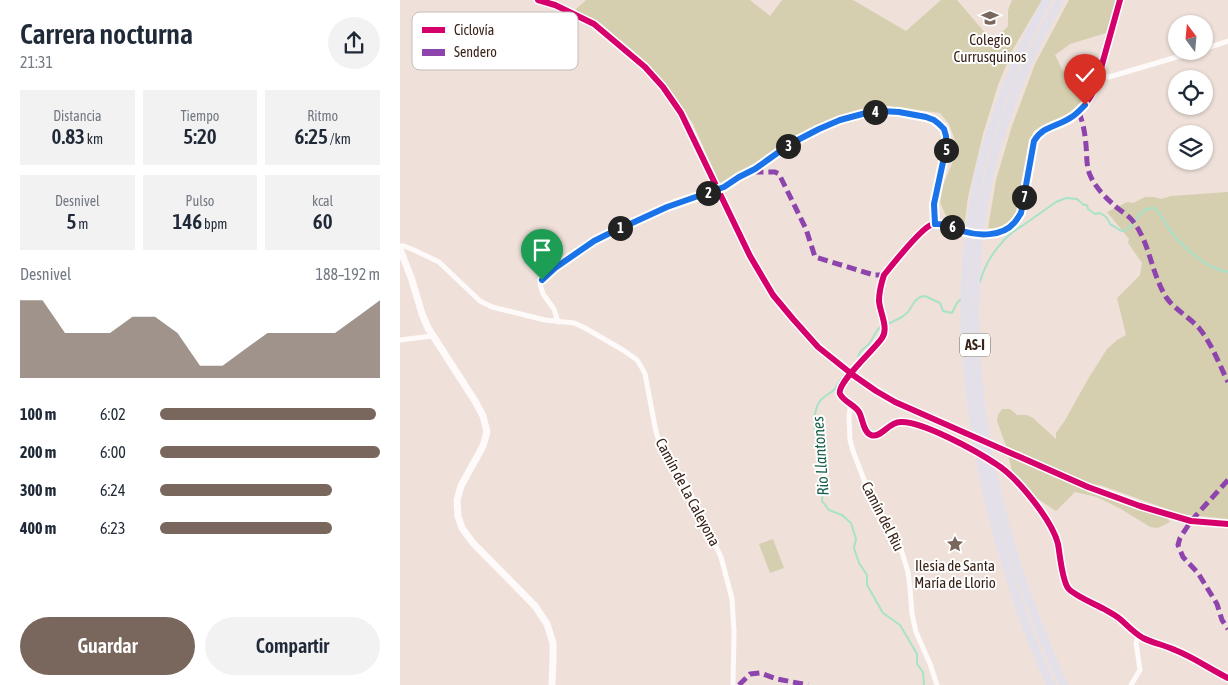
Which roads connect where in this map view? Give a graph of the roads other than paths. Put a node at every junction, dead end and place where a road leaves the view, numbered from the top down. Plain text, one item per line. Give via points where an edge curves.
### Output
1 (1047, 0) edge
2 (1060, 0) edge
3 (1120, 0) edge
4 (1228, 42) edge
5 (1213, 46) edge
6 (1168, 60) edge
7 (1099, 75) junction
8 (980, 201) junction
9 (935, 224) junction
10 (400, 247) edge
11 (558, 322) junction
12 (432, 336) junction
13 (400, 340) edge
14 (862, 358) tunnel mouth
15 (844, 383) dead end
16 (852, 405) junction
17 (1139, 636) junction
18 (1228, 678) edge
19 (552, 685) edge
20 (733, 685) edge
21 (937, 685) edge
22 (1051, 685) edge
23 (1064, 685) edge
24 (1130, 685) edge

1 - 8 highway, AS-I via 1006,87 981,164
2 - 8 highway, AS-I via 1023,74
3 - 7 street
4 - 5 street
6 - 7 street via 1109,77
7 - 9 street via 1091,96 1079,112 1046,129 1034,141 1021,213 1015,223 1007,229 988,234
8 - 22 highway, AS-I via 970,227 965,283 970,401 1003,558
8 - 23 highway, AS-I via 975,339 983,423 995,488 1013,554 1037,624
9 - 11 street via 934,204 947,141 944,129 926,117 899,112 866,113 840,120 790,144 724,187 667,207 594,241 547,274 540,284
9 - 14 street via 923,231 884,276 879,299 884,336
10 - 11 street, Camín de La Caleyona via 439,262 487,305
10 - 12 street
11 - 20 street, Camín de La Caleyona via 585,328 637,360 642,368 660,444 686,483 721,557 732,599
12 - 13 street
12 - 19 street via 475,401 487,432 483,446 460,486 457,500 462,528 536,606 547,624 554,660
15 - 16 street via 840,394
16 - 17 street via 872,436 894,423 905,422 937,432 998,465 1028,494 1054,534 1068,589 1120,619
16 - 21 street, Camín del Riu via 849,417 853,451 868,490 904,557 916,632
17 - 18 street via 1176,650
17 - 24 street via 1136,643 1140,670

